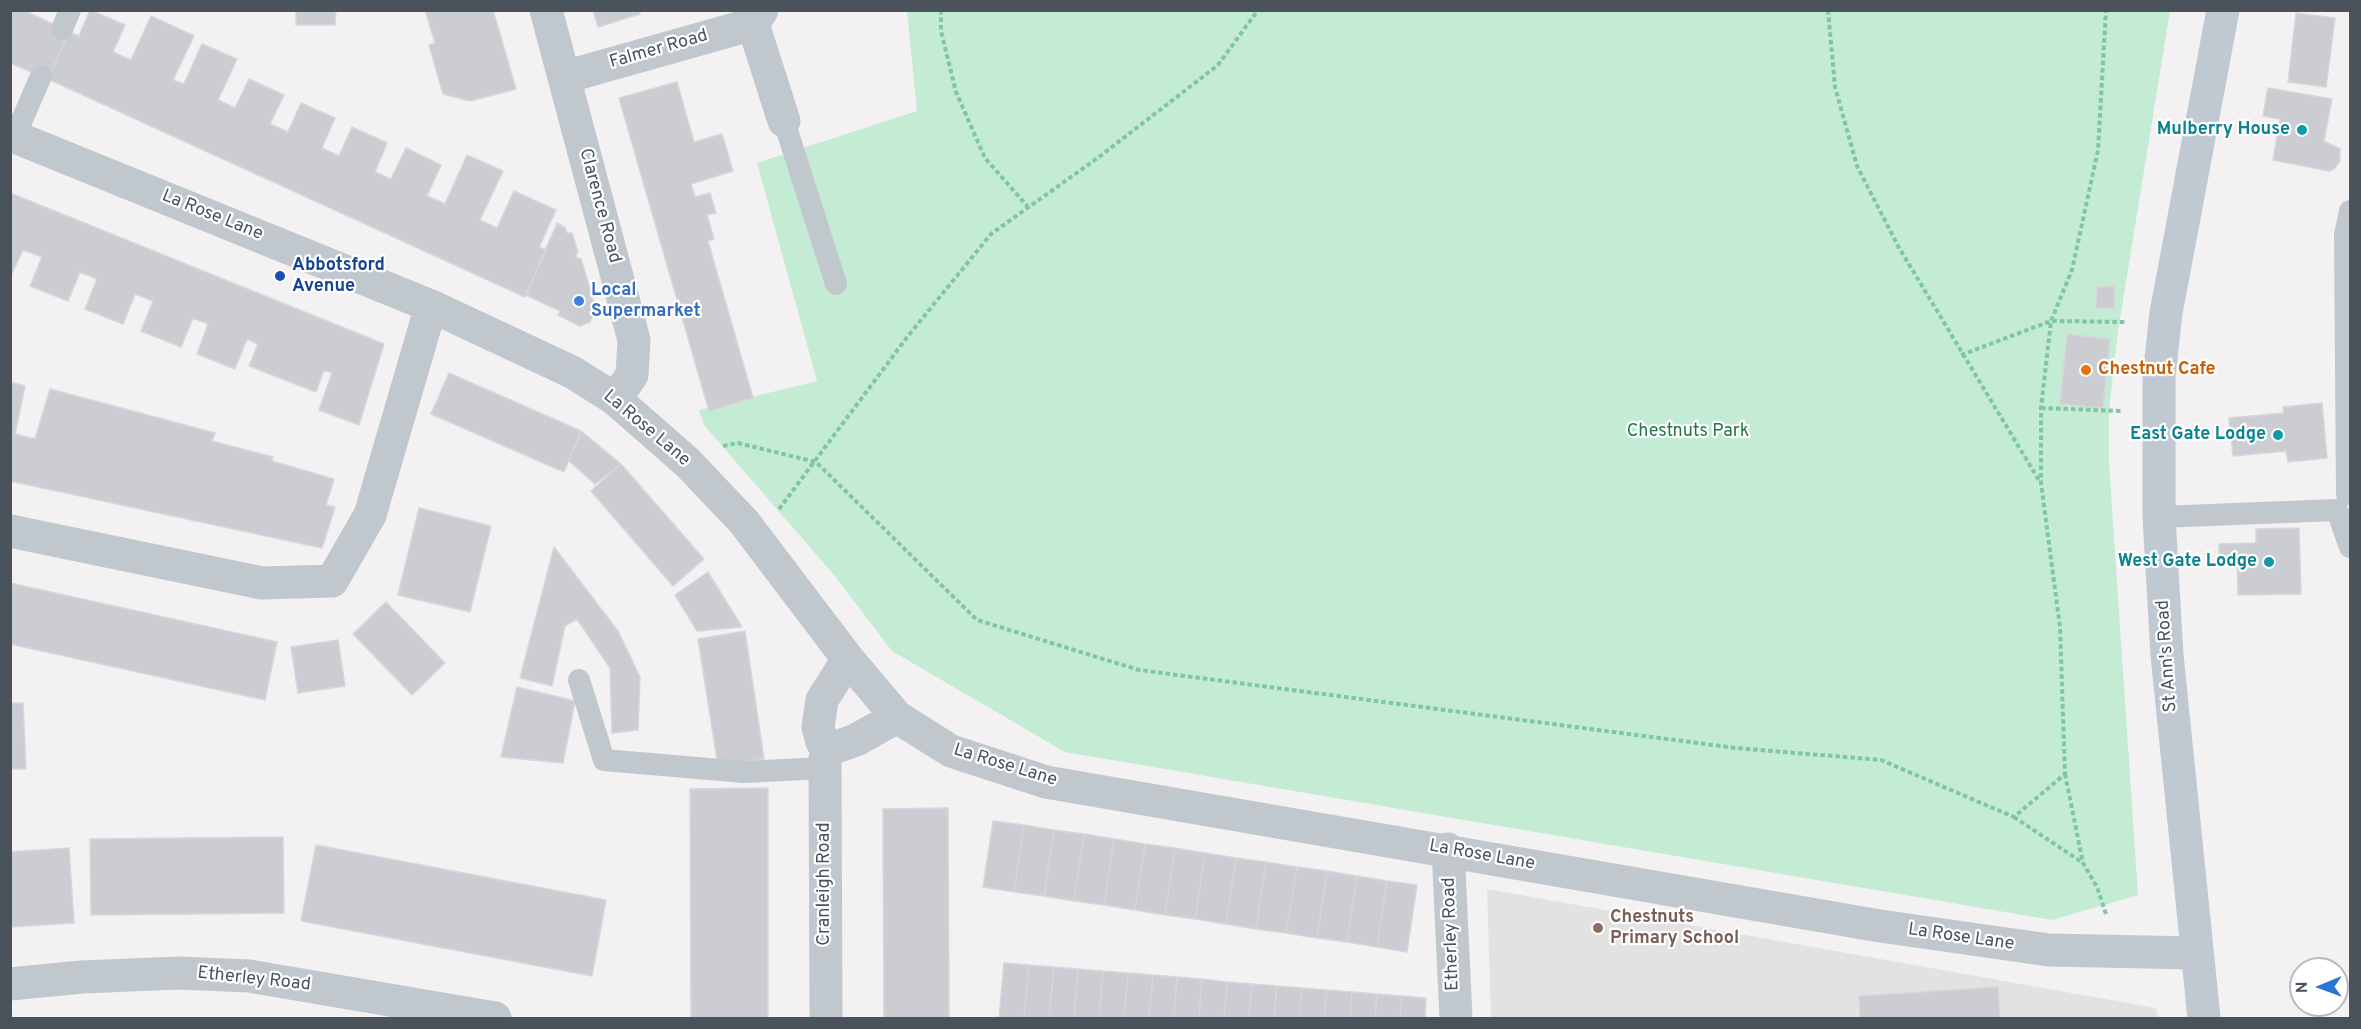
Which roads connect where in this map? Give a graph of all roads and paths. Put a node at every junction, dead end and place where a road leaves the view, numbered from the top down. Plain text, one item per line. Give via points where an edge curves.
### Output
1 (546, 10) edge
2 (941, 10) edge
3 (1258, 10) edge
4 (1828, 10) edge
5 (2106, 10) edge
6 (2223, 10) edge
7 (758, 17) edge
8 (41, 76) dead end
9 (566, 77) junction
10 (784, 121) joint
11 (13, 135) edge
12 (1029, 207) junction
13 (2350, 211) edge
14 (836, 284) dead end
15 (431, 306) junction
16 (2051, 321) junction
17 (2127, 322) dead end
18 (1961, 355) junction
19 (615, 399) junction
20 (2041, 408) junction
21 (2121, 411) dead end
22 (720, 447) dead end
23 (816, 462) junction
24 (2041, 483) junction
25 (2345, 498) edge
26 (773, 517) dead end
27 (2159, 517) junction
28 (10, 531) edge
29 (2350, 547) edge
30 (848, 659) junction
31 (579, 680) dead end
32 (897, 717) junction
33 (826, 759) junction
34 (2065, 774) junction
35 (2014, 818) junction
36 (1448, 849) junction
37 (2083, 863) junction
38 (2119, 952) junction
39 (2195, 953) junction
40 (10, 984) edge
41 (495, 1018) edge
42 (826, 1018) edge
43 (1456, 1018) edge
44 (2204, 1018) edge

1 - 9 street, Clarence Road
2 - 12 path via 941,31 956,92 985,158
3 - 12 path via 1218,65
4 - 18 path via 1835,87 1857,166
5 - 16 path via 2098,150 2072,270
6 - 27 main road, St Ann's Road via 2166,313 2158,376
7 - 9 street, Falmer Road
7 - 10 street, Falmer Road
8 - 11 lane
9 - 19 street, Clarence Road via 634,340 632,375
10 - 14 lane
11 - 15 street, La Rose Lane
12 - 23 path via 991,234 908,336
13 - 25 lane via 2345,236
15 - 19 street, La Rose Lane via 572,372
15 - 28 street via 370,515 332,581 262,583
16 - 17 path
16 - 18 path
16 - 20 path
18 - 24 path
19 - 30 street, La Rose Lane via 688,463 744,522
20 - 21 path
20 - 24 path
22 - 23 path via 738,443
23 - 26 path
23 - 35 path via 977,620 1139,670 1736,748 1881,760
24 - 34 path via 2060,627
25 - 27 lane
25 - 29 lane
27 - 39 main road, St Ann's Road via 2167,655
30 - 32 street, La Rose Lane
30 - 33 street, Cranleigh Road via 822,700 818,727
31 - 33 lane via 604,760 744,772
32 - 33 street
32 - 36 street, La Rose Lane via 951,751 1046,782
33 - 42 street, Cranleigh Road
34 - 35 path
34 - 37 path
35 - 37 path
36 - 38 street, La Rose Lane via 1880,926 2049,950
36 - 43 street, Etherley Road
37 - 38 path via 2097,887
38 - 39 street, La Rose Lane
39 - 44 main road, St Ann's Road
40 - 41 street, Etherley Road via 179,973 249,976

